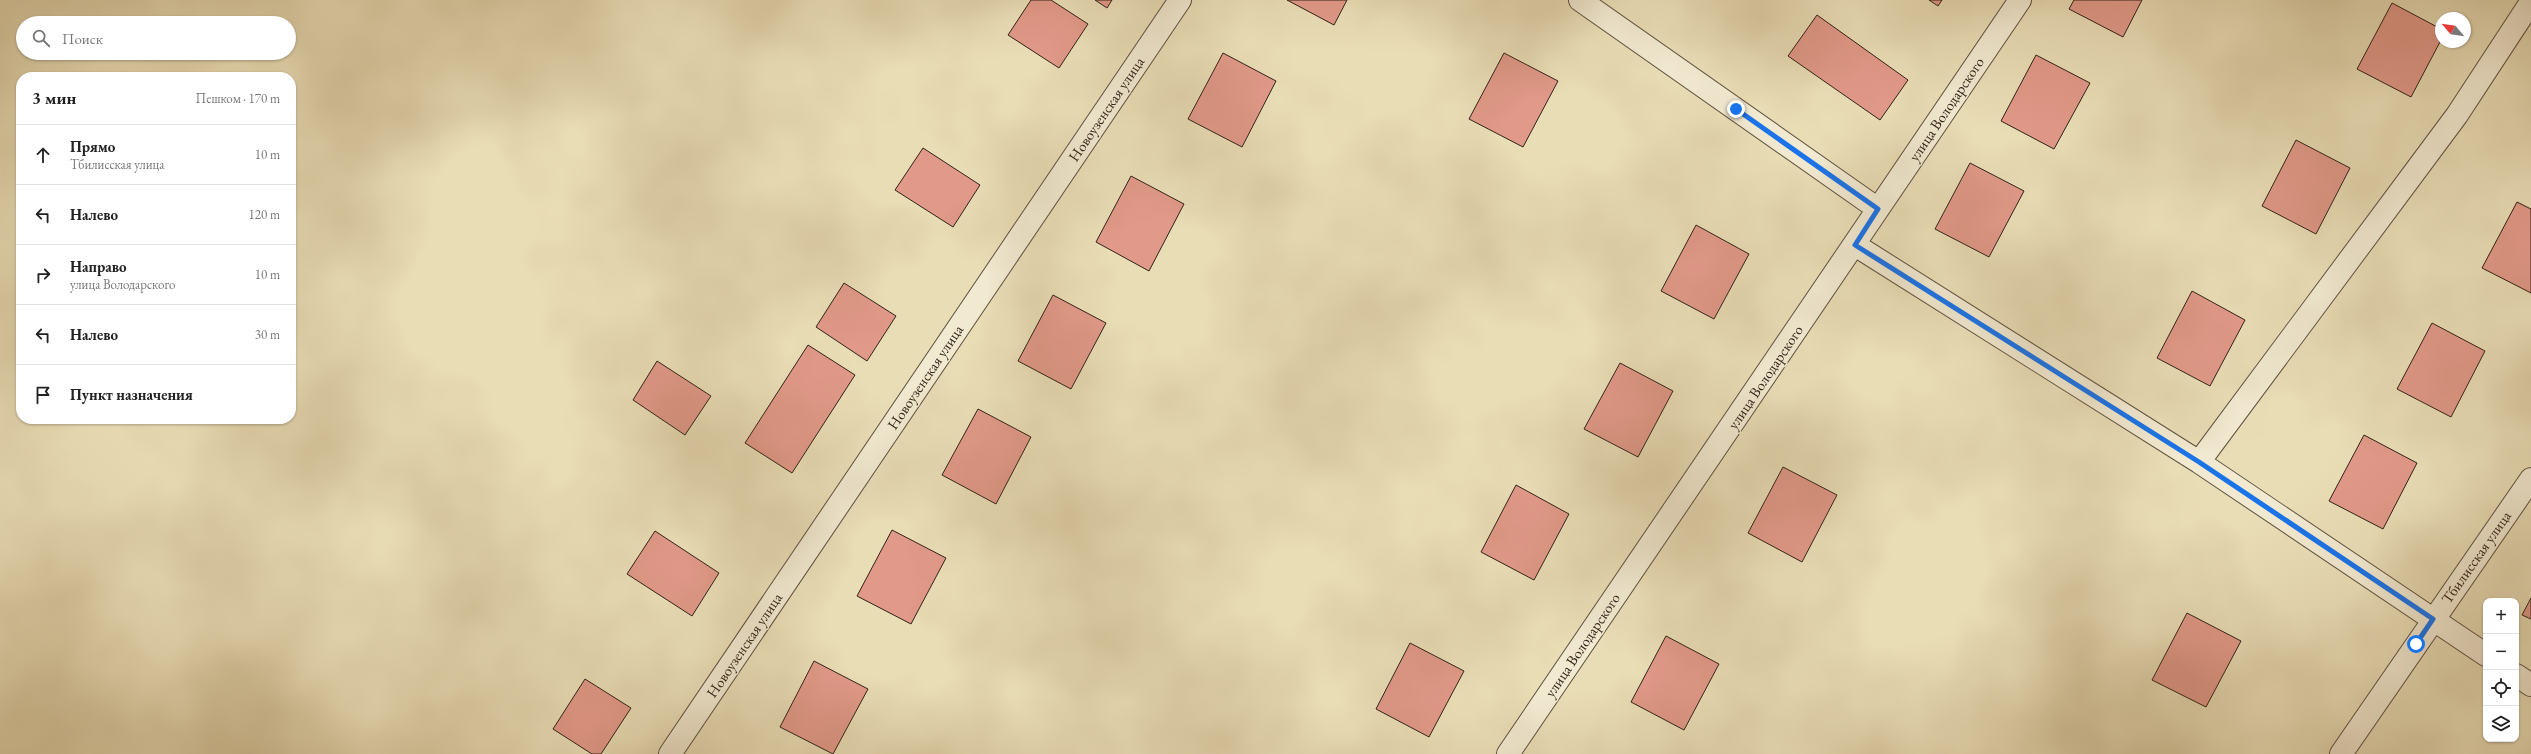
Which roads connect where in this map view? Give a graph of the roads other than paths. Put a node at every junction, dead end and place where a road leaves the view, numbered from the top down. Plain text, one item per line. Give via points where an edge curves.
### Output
1 (1180, 0) edge
2 (1580, 0) edge
3 (2020, 0) edge
4 (2531, 2) edge
5 (1878, 209) junction
6 (1855, 245) junction
7 (2199, 462) junction
8 (2531, 479) edge
9 (2433, 619) junction
10 (2483, 652) edge
11 (2519, 677) edge
12 (2531, 685) edge
13 (670, 754) edge
14 (1508, 754) edge
15 (2341, 754) edge

1 - 13 street, Новоузенская улица
2 - 5 street
3 - 5 street, улица Володарского
4 - 7 street via 2457,115
5 - 6 street, улица Володарского
6 - 7 street
6 - 14 street, улица Володарского
7 - 9 street
8 - 9 street, Тбилисская улица
9 - 10 street
9 - 15 street, Тбилисская улица
11 - 12 street

